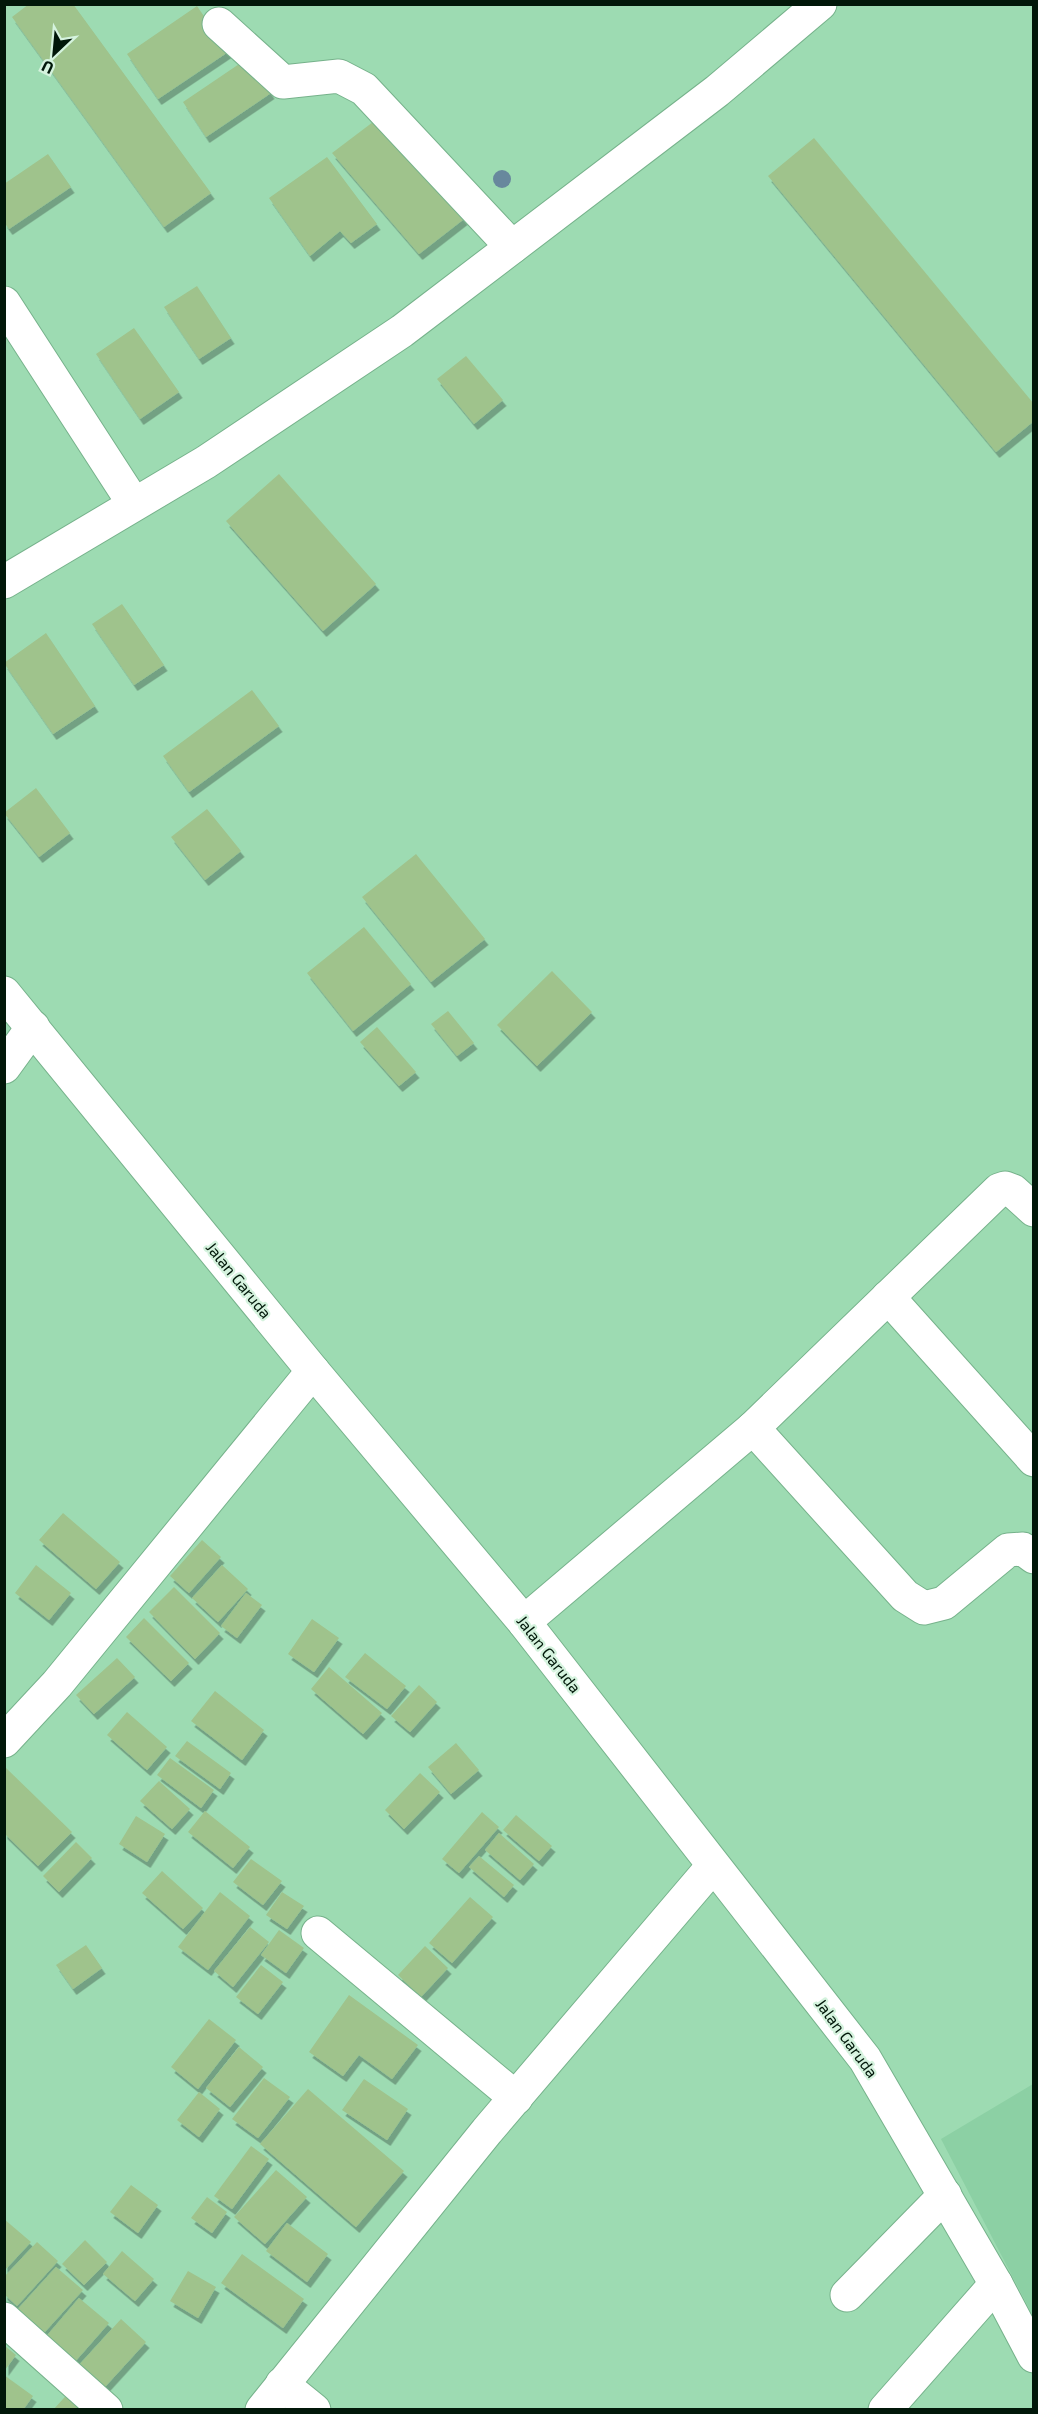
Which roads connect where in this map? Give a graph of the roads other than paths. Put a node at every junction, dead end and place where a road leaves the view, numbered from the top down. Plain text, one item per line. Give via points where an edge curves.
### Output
1 (820, 4) edge
2 (219, 24) dead end
3 (512, 248) junction
4 (4, 303) edge
5 (134, 504) junction
6 (4, 582) edge
7 (4, 993) edge
8 (33, 1027) junction
9 (4, 1067) edge
10 (1034, 1210) edge
11 (888, 1297) junction
12 (313, 1371) junction
13 (753, 1428) junction
14 (1034, 1460) edge
15 (1034, 1557) edge
16 (524, 1622) junction
17 (4, 1741) edge
18 (713, 1866) junction
19 (318, 1933) dead end
20 (516, 2098) junction
21 (945, 2195) junction
22 (996, 2284) junction
23 (847, 2295) dead end
24 (4, 2319) edge
25 (1034, 2356) edge
26 (282, 2384) junction
27 (106, 2409) edge
28 (262, 2409) edge
29 (314, 2409) edge
30 (885, 2409) edge

1 - 3 main road via 717,91
2 - 3 main road via 284,82 339,76 364,89
3 - 5 main road via 402,330 206,462
4 - 5 main road
5 - 6 main road
7 - 8 main road, Jalan Garuda
8 - 9 main road
8 - 12 main road, Jalan Garuda
10 - 11 main road via 1013,1191 999,1190
11 - 13 main road
11 - 14 main road
12 - 16 main road, Jalan Garuda
12 - 17 main road via 57,1684
13 - 15 main road via 905,1596 924,1608 944,1603 1008,1550 1023,1549
13 - 16 main road
16 - 18 main road, Jalan Garuda
18 - 20 main road
18 - 21 main road, Jalan Garuda via 866,2059
19 - 20 main road
20 - 26 main road
21 - 22 main road, Jalan Garuda
21 - 23 main road
22 - 25 main road, Jalan Garuda
22 - 30 main road
24 - 27 main road
26 - 28 main road
26 - 29 main road

